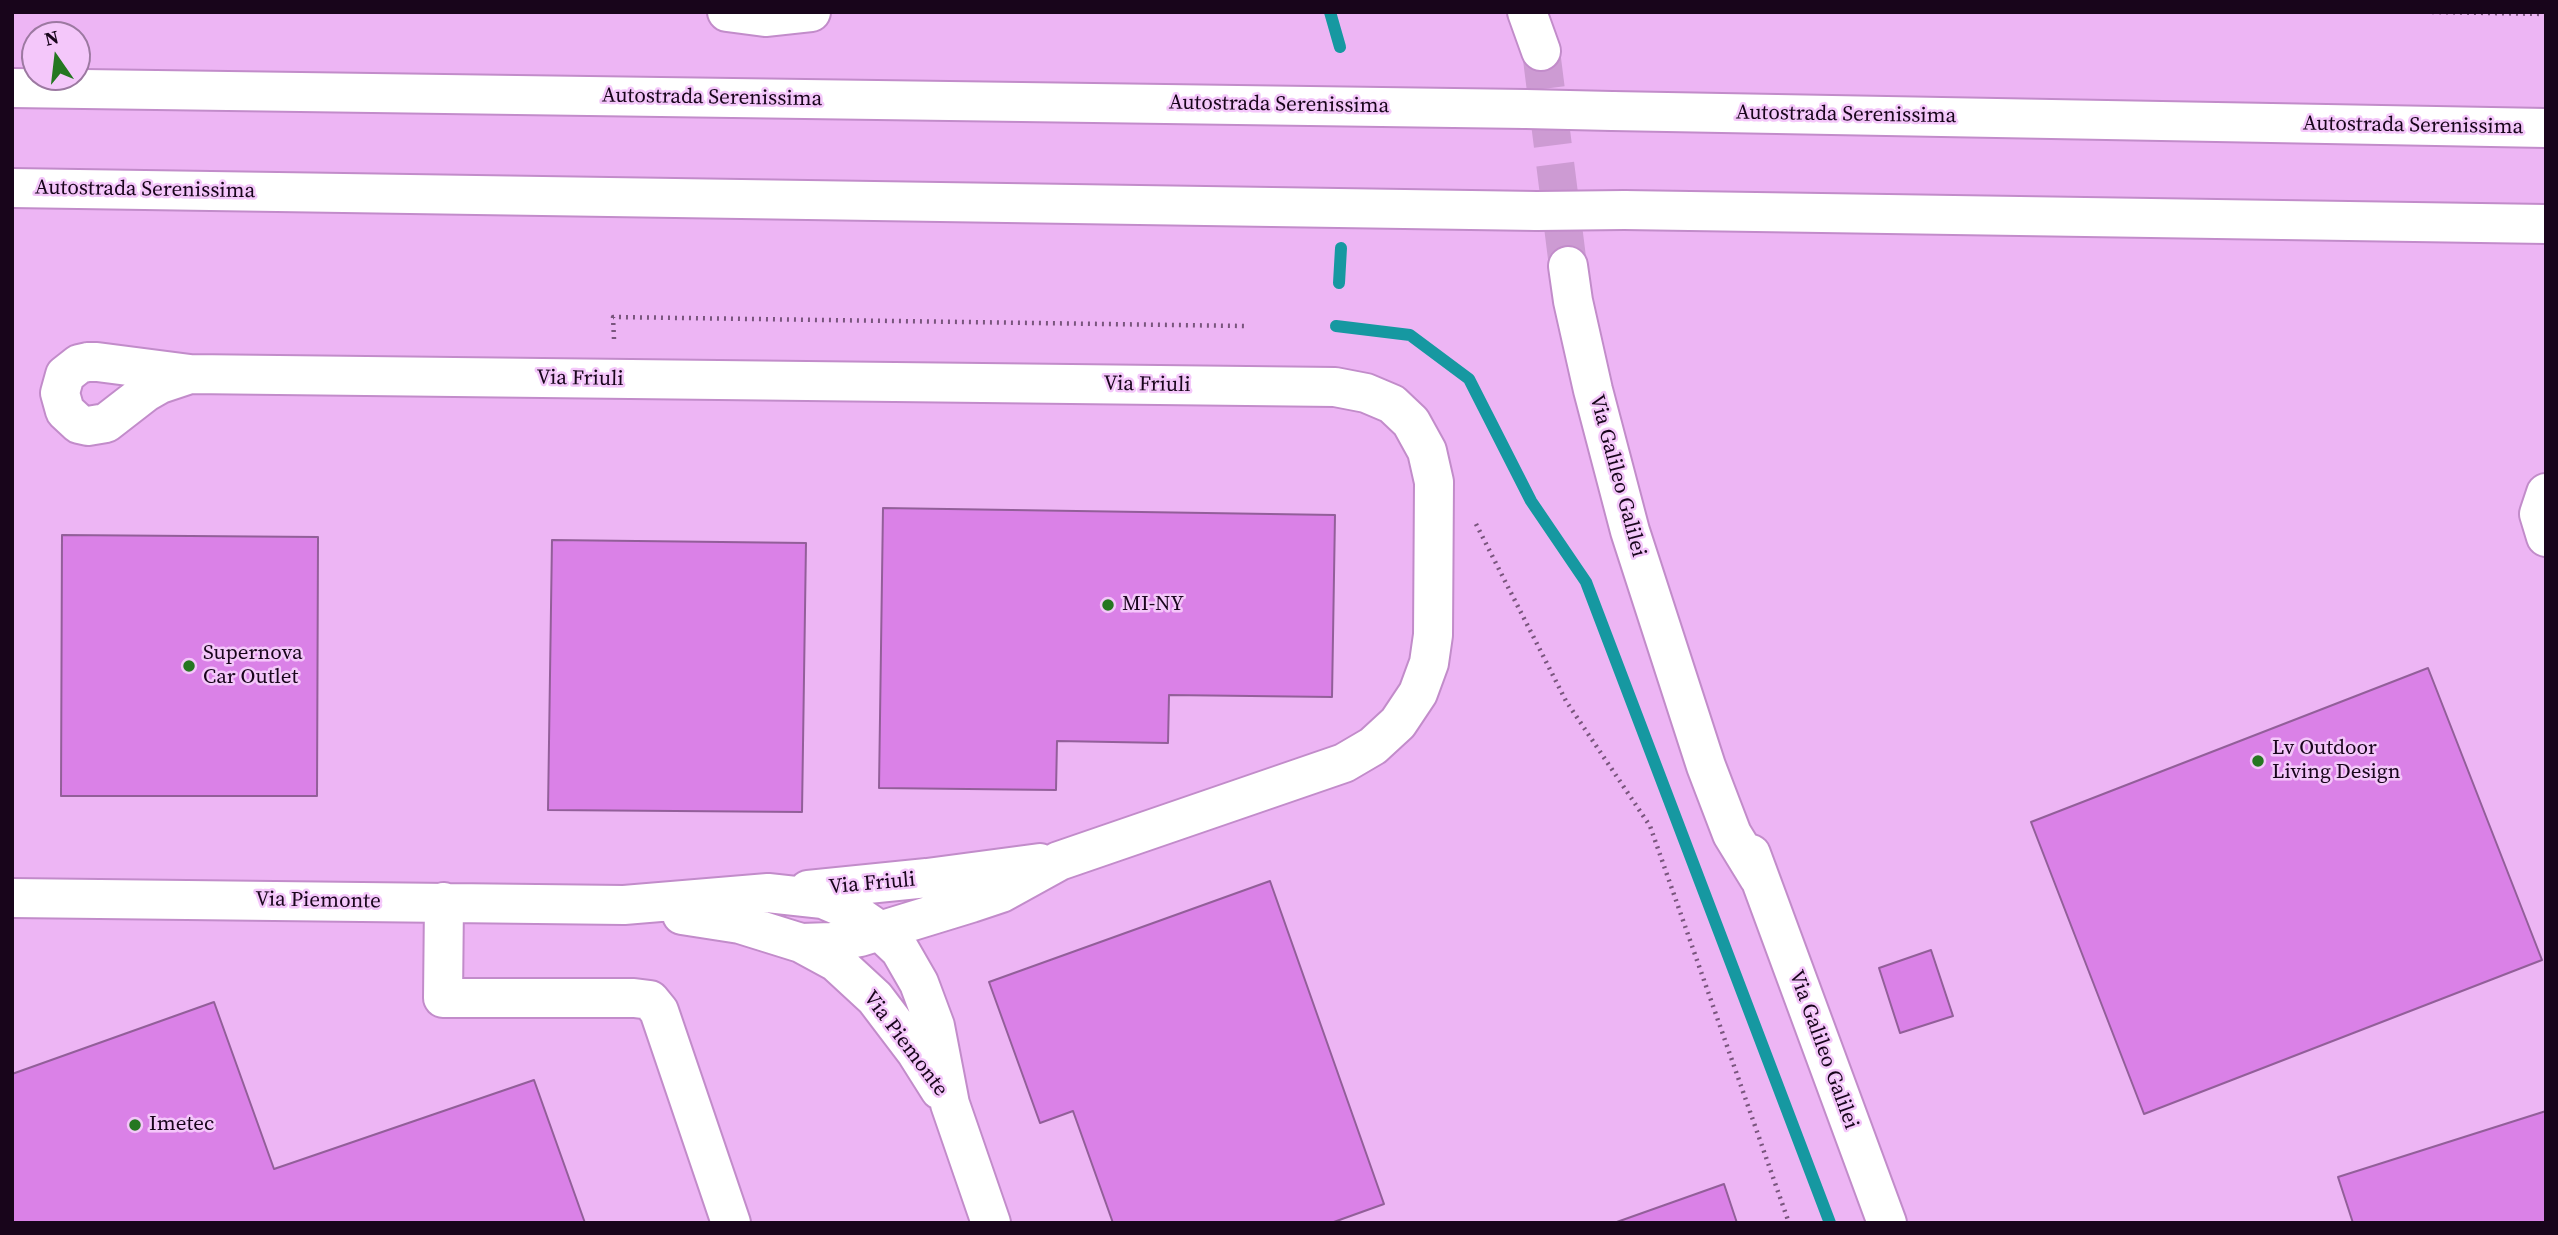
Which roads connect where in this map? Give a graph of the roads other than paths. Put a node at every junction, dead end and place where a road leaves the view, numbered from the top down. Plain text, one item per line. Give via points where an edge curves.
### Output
1 (727, 12) edge
2 (811, 12) edge
3 (1527, 12) edge
4 (1541, 51) tunnel mouth
5 (12, 88) edge
6 (2546, 128) edge
7 (12, 188) edge
8 (2546, 224) edge
9 (1568, 266) tunnel mouth
10 (190, 374) dead end
11 (2546, 493) edge
12 (2546, 537) edge
13 (1059, 860) junction
14 (768, 892) junction
15 (12, 898) edge
16 (444, 902) junction
17 (624, 905) junction
18 (880, 931) junction
19 (801, 943) junction
20 (950, 1104) junction
21 (731, 1223) edge
22 (991, 1223) edge
23 (1887, 1223) edge

1 - 2 main road via 765,18
3 - 4 main road
5 - 6 main road, Autostrada Serenissima, bridge
7 - 8 main road, Autostrada Serenissima, bridge
9 - 23 main road, Via Galileo Galilei via 1593,390 1630,531 1679,683 1717,753
10 - 13 main road, Via Friuli via 1335,387 1392,404 1411,422 1427,451 1434,482 1429,663 1418,693 1398,723 1344,764
11 - 12 main road via 2539,514
13 - 14 main road, Via Friuli via 869,885
13 - 18 main road, Via Friuli via 1001,892
14 - 17 main road, Via Piemonte
14 - 18 main road, Via Piemonte via 823,899
15 - 16 main road, Via Piemonte
16 - 17 main road, Via Piemonte
16 - 21 main road via 443,998 650,1000 659,1011
17 - 19 main road, Via Piemonte via 740,924
18 - 19 main road, Via Friuli via 832,942
18 - 20 main road, Via Piemonte via 900,950 919,983 935,1026
19 - 20 main road, Via Piemonte via 835,962 875,998
20 - 22 main road, Via Piemonte

